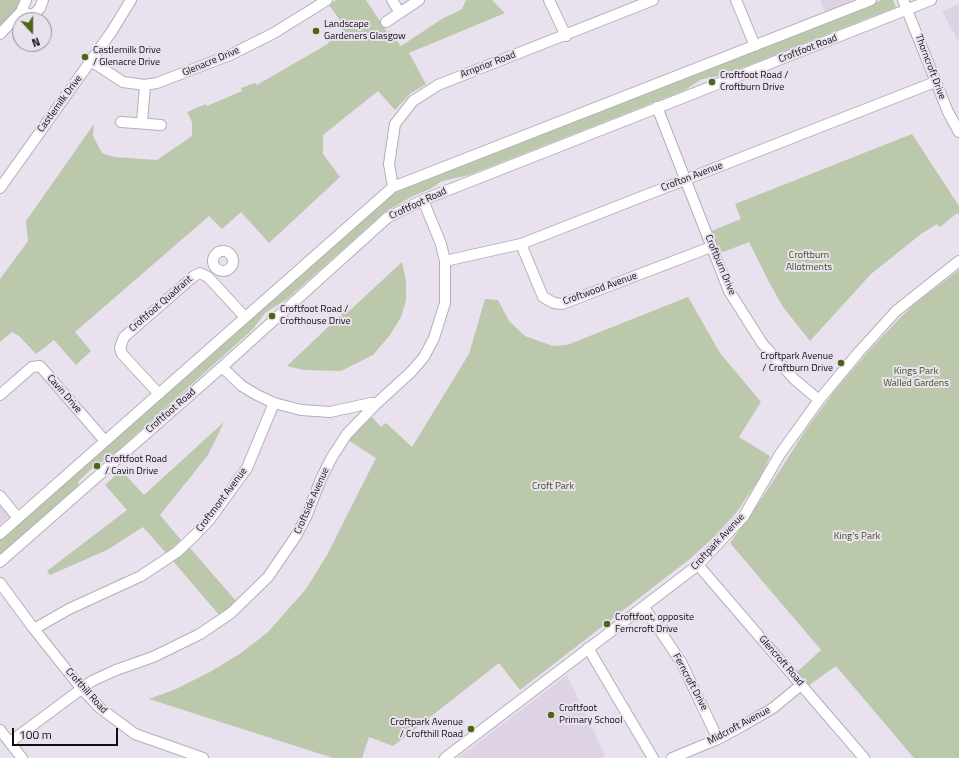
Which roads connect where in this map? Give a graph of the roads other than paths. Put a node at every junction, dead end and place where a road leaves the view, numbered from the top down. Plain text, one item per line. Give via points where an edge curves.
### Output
1 (26, 0) edge
2 (43, 0) edge
3 (131, 0) edge
4 (327, 0) edge
5 (392, 0) edge
6 (419, 0) edge
7 (549, 0) edge
8 (653, 0) edge
9 (736, 0) edge
10 (871, 0) edge
11 (903, 0) edge
12 (931, 0) edge
13 (638, 3) edge
14 (908, 10) junction
15 (20, 12) edge
16 (36, 12) edge
17 (400, 13) junction
18 (12, 21) edge
19 (386, 22) dead end
20 (0, 34) edge
21 (566, 36) junction
22 (755, 46) junction
23 (91, 61) junction
24 (935, 82) junction
25 (145, 85) junction
26 (657, 107) junction
27 (121, 122) dead end
28 (142, 122) junction
29 (160, 125) dead end
30 (959, 132) edge
31 (685, 180) junction
32 (393, 187) junction
33 (0, 188) edge
34 (423, 200) junction
35 (521, 244) junction
36 (711, 247) junction
37 (213, 261) dead end
38 (445, 261) junction
39 (959, 261) edge
40 (200, 273) junction
41 (245, 317) junction
42 (222, 367) junction
43 (159, 394) junction
44 (0, 395) edge
45 (818, 400) junction
46 (274, 403) junction
47 (376, 404) junction
48 (105, 441) junction
49 (0, 496) edge
50 (18, 518) junction
51 (0, 534) edge
52 (0, 562) edge
53 (698, 565) junction
54 (0, 583) edge
55 (644, 607) junction
56 (34, 630) junction
57 (588, 648) junction
58 (801, 685) junction
59 (81, 688) junction
60 (0, 730) edge
61 (718, 739) junction
62 (10, 742) junction
63 (861, 755) edge
64 (22, 758) edge
65 (203, 758) edge
66 (445, 758) edge
67 (653, 758) edge
68 (672, 758) edge
69 (849, 758) edge

1 - 15 street
2 - 16 street
3 - 23 street, Castlemilk Drive
4 - 25 street, Glenacre Drive via 274,33 230,55 171,79
5 - 17 street
6 - 17 street
7 - 21 street
8 - 13 street, Arnprior Road
9 - 22 street
10 - 22 street, Croftfoot Road
11 - 14 street, Thorncroft Drive
12 - 14 street, Croftfoot Road
13 - 21 street, Arnprior Road
14 - 24 street, Thorncroft Drive
14 - 26 street, Croftfoot Road
17 - 19 street
18 - 20 street
21 - 32 street, Arnprior Road via 438,85 413,101 396,124 389,164
22 - 32 street, Croftfoot Road
23 - 25 street, Glenacre Drive via 123,82
23 - 33 street, Castlemilk Drive
24 - 30 street, Thorncroft Drive
24 - 31 street, Crofton Avenue
25 - 28 street
26 - 31 street, Croftburn Drive
26 - 34 street, Croftfoot Road
27 - 28 street
28 - 29 street
31 - 35 street, Crofton Avenue
31 - 36 street, Croftburn Drive
32 - 41 street, Croftfoot Road
34 - 38 street, Croftside Avenue
34 - 42 street, Croftfoot Road via 387,218
35 - 36 street, Croftwood Avenue via 542,297 562,304
35 - 38 street, Crofton Avenue
36 - 45 street, Croftburn Drive via 729,291 762,342 794,379
37 - 40 street, Croftfoot Quadrant
38 - 47 street, Croftside Avenue via 445,303 434,338 424,357
39 - 45 street, Croftpark Avenue via 896,312
40 - 41 street, Croftfoot Quadrant via 208,277
40 - 43 street, Croftfoot Quadrant via 121,342 122,354
41 - 43 street, Croftfoot Road
42 - 46 street via 242,386
42 - 52 street, Croftfoot Road
43 - 48 street, Croftfoot Road
44 - 48 street, Cavin Drive via 32,367 40,366
45 - 53 street, Croftpark Avenue via 780,454 744,516
46 - 47 street via 314,412 330,412
46 - 56 street, Croftmont Avenue via 247,468 210,519 178,552 147,573 69,609
47 - 59 street, Croftside Avenue via 347,434 332,457 296,536 268,577 251,595 231,613 200,634
48 - 50 street, Croftfoot Road
49 - 50 street
50 - 51 street, Croftfoot Road
53 - 55 street, Croftpark Avenue
53 - 58 street, Glencroft Road
54 - 56 street, Crofthill Road
55 - 57 street, Croftpark Avenue
55 - 61 street, Ferncroft Drive via 681,662
56 - 59 street, Crofthill Road
57 - 66 street, Croftpark Avenue
57 - 67 street
58 - 61 street, Midcroft Avenue via 773,708
58 - 63 street, Glencroft Road
59 - 62 street, Croftside Avenue
59 - 65 street, Crofthill Road via 100,708 135,734
60 - 62 street
61 - 68 street, Midcroft Avenue
62 - 64 street
63 - 69 street

